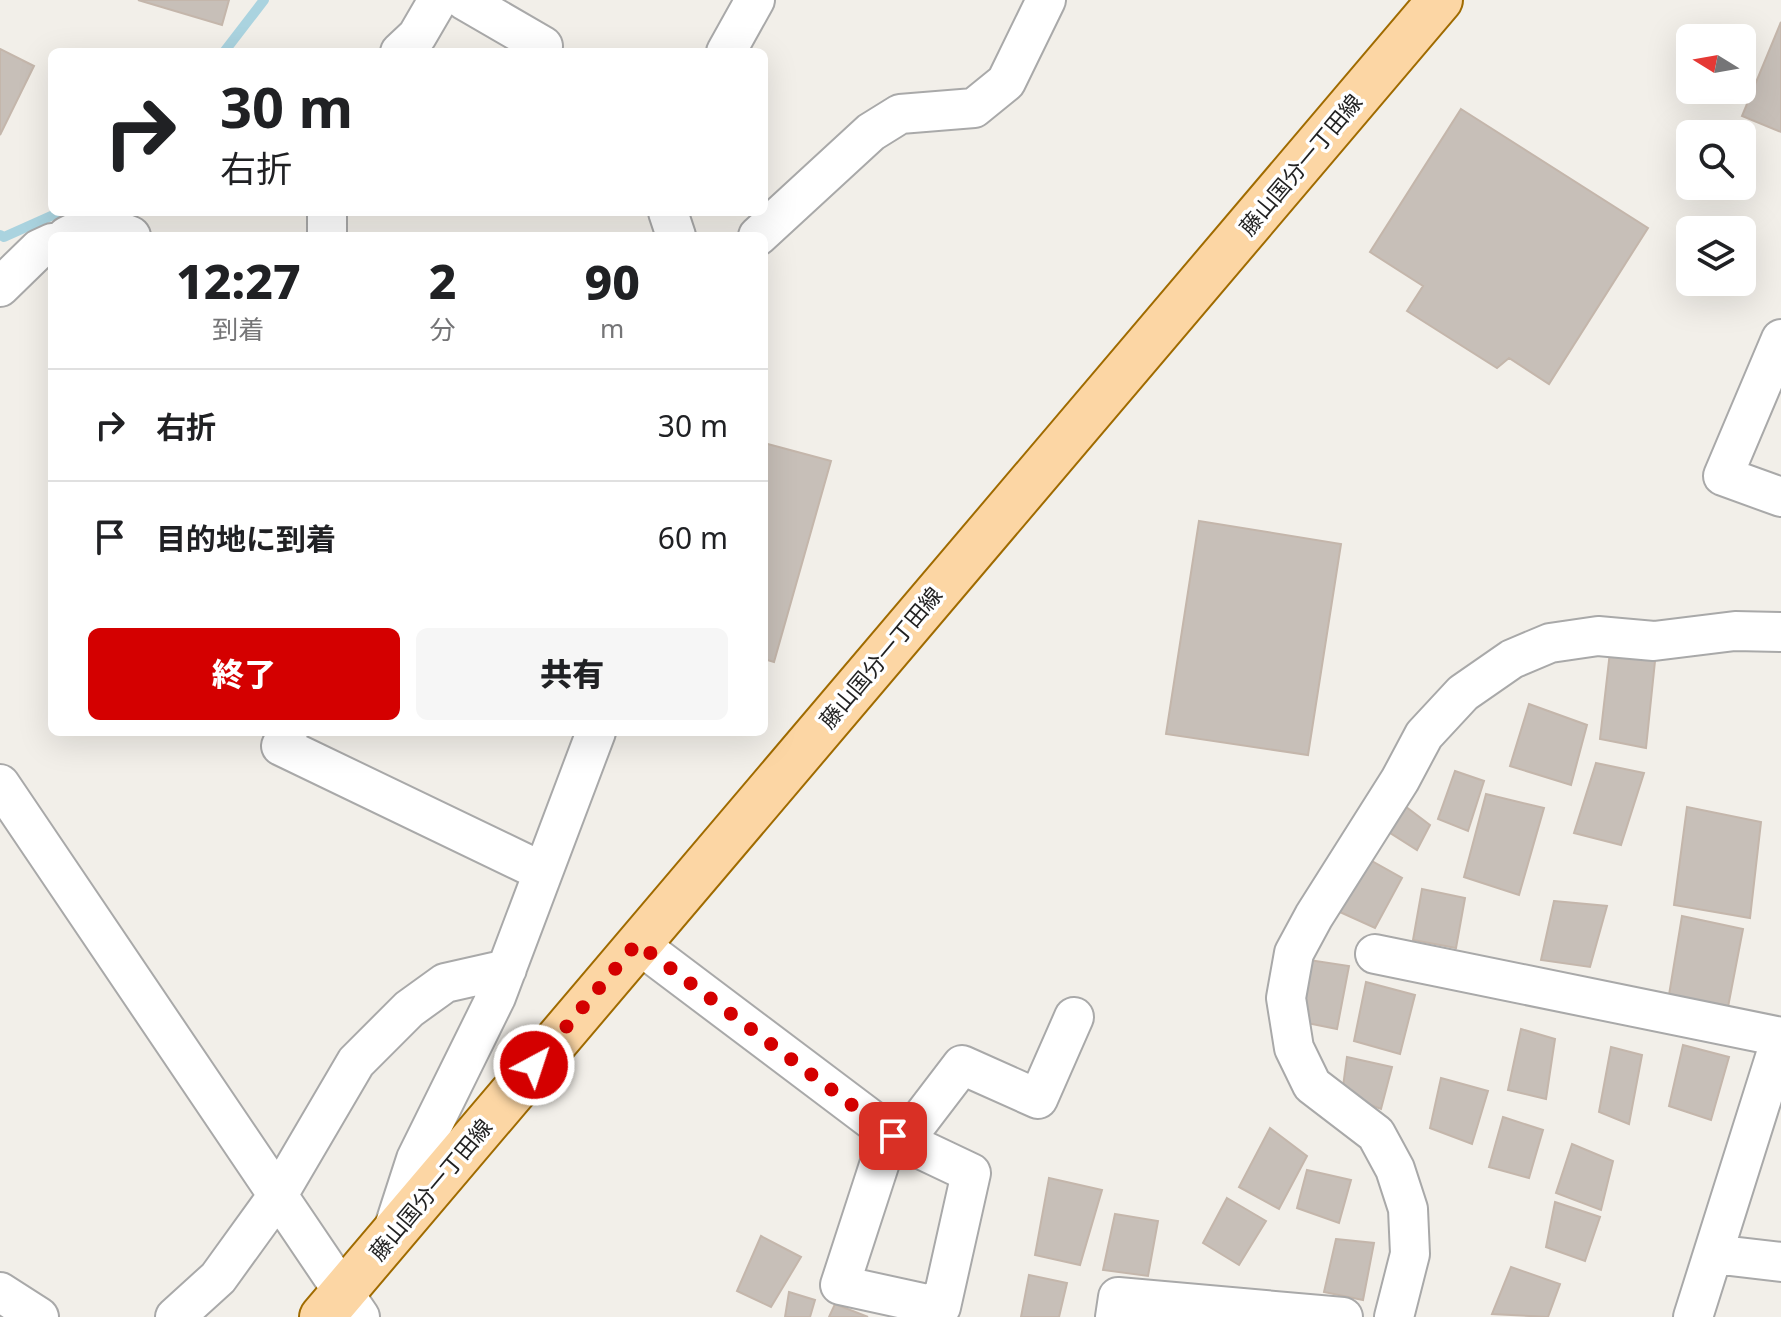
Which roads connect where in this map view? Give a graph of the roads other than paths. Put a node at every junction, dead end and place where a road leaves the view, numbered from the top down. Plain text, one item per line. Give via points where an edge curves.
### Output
1 (438, 0) edge
2 (464, 0) edge
3 (755, 0) edge
4 (1046, 0) edge
5 (1440, 0) edge
6 (543, 46) dead end
7 (404, 48) edge
8 (728, 48) edge
9 (75, 232) edge
10 (121, 232) edge
11 (762, 232) edge
12 (48, 245) edge
13 (0, 287) edge
14 (1781, 339) edge
15 (1781, 497) edge
16 (1781, 632) edge
17 (286, 736) edge
18 (594, 736) edge
19 (0, 784) edge
20 (543, 872) junction
21 (637, 943) junction
22 (1375, 954) dead end
23 (507, 969) junction
24 (1074, 1017) dead end
25 (1781, 1038) edge
26 (278, 1195) junction
27 (391, 1236) junction
28 (1713, 1254) junction
29 (1781, 1262) edge
30 (0, 1292) edge
31 (342, 1309) edge
32 (39, 1317) edge
33 (175, 1317) edge
34 (1115, 1317) edge
35 (1343, 1317) edge
36 (1394, 1317) edge
37 (1693, 1317) edge

1 - 7 street
2 - 6 street
3 - 8 street
4 - 11 street via 1006,82 974,108 900,114 871,132
5 - 21 main road, 藤山国分一丁田線
9 - 10 street via 96,222
12 - 13 street
14 - 15 street via 1723,476
16 - 36 street via 1735,631 1654,641 1598,636 1550,643 1512,659 1463,693 1424,735 1314,916 1294,953 1286,998 1294,1048 1312,1085 1376,1134 1395,1169 1408,1209 1410,1254
17 - 20 street via 281,746
18 - 20 street
19 - 26 street
20 - 23 street
21 - 24 street via 898,1138 962,1065 1038,1099
21 - 27 main road, 藤山国分一丁田線
22 - 25 street
23 - 26 street via 445,983 409,1009 356,1062
23 - 27 street via 416,1159
25 - 28 street
26 - 31 street
26 - 33 street via 218,1278
27 - 31 main road, 藤山国分一丁田線
28 - 29 street
28 - 37 street
30 - 32 street
34 - 35 street via 1118,1297

